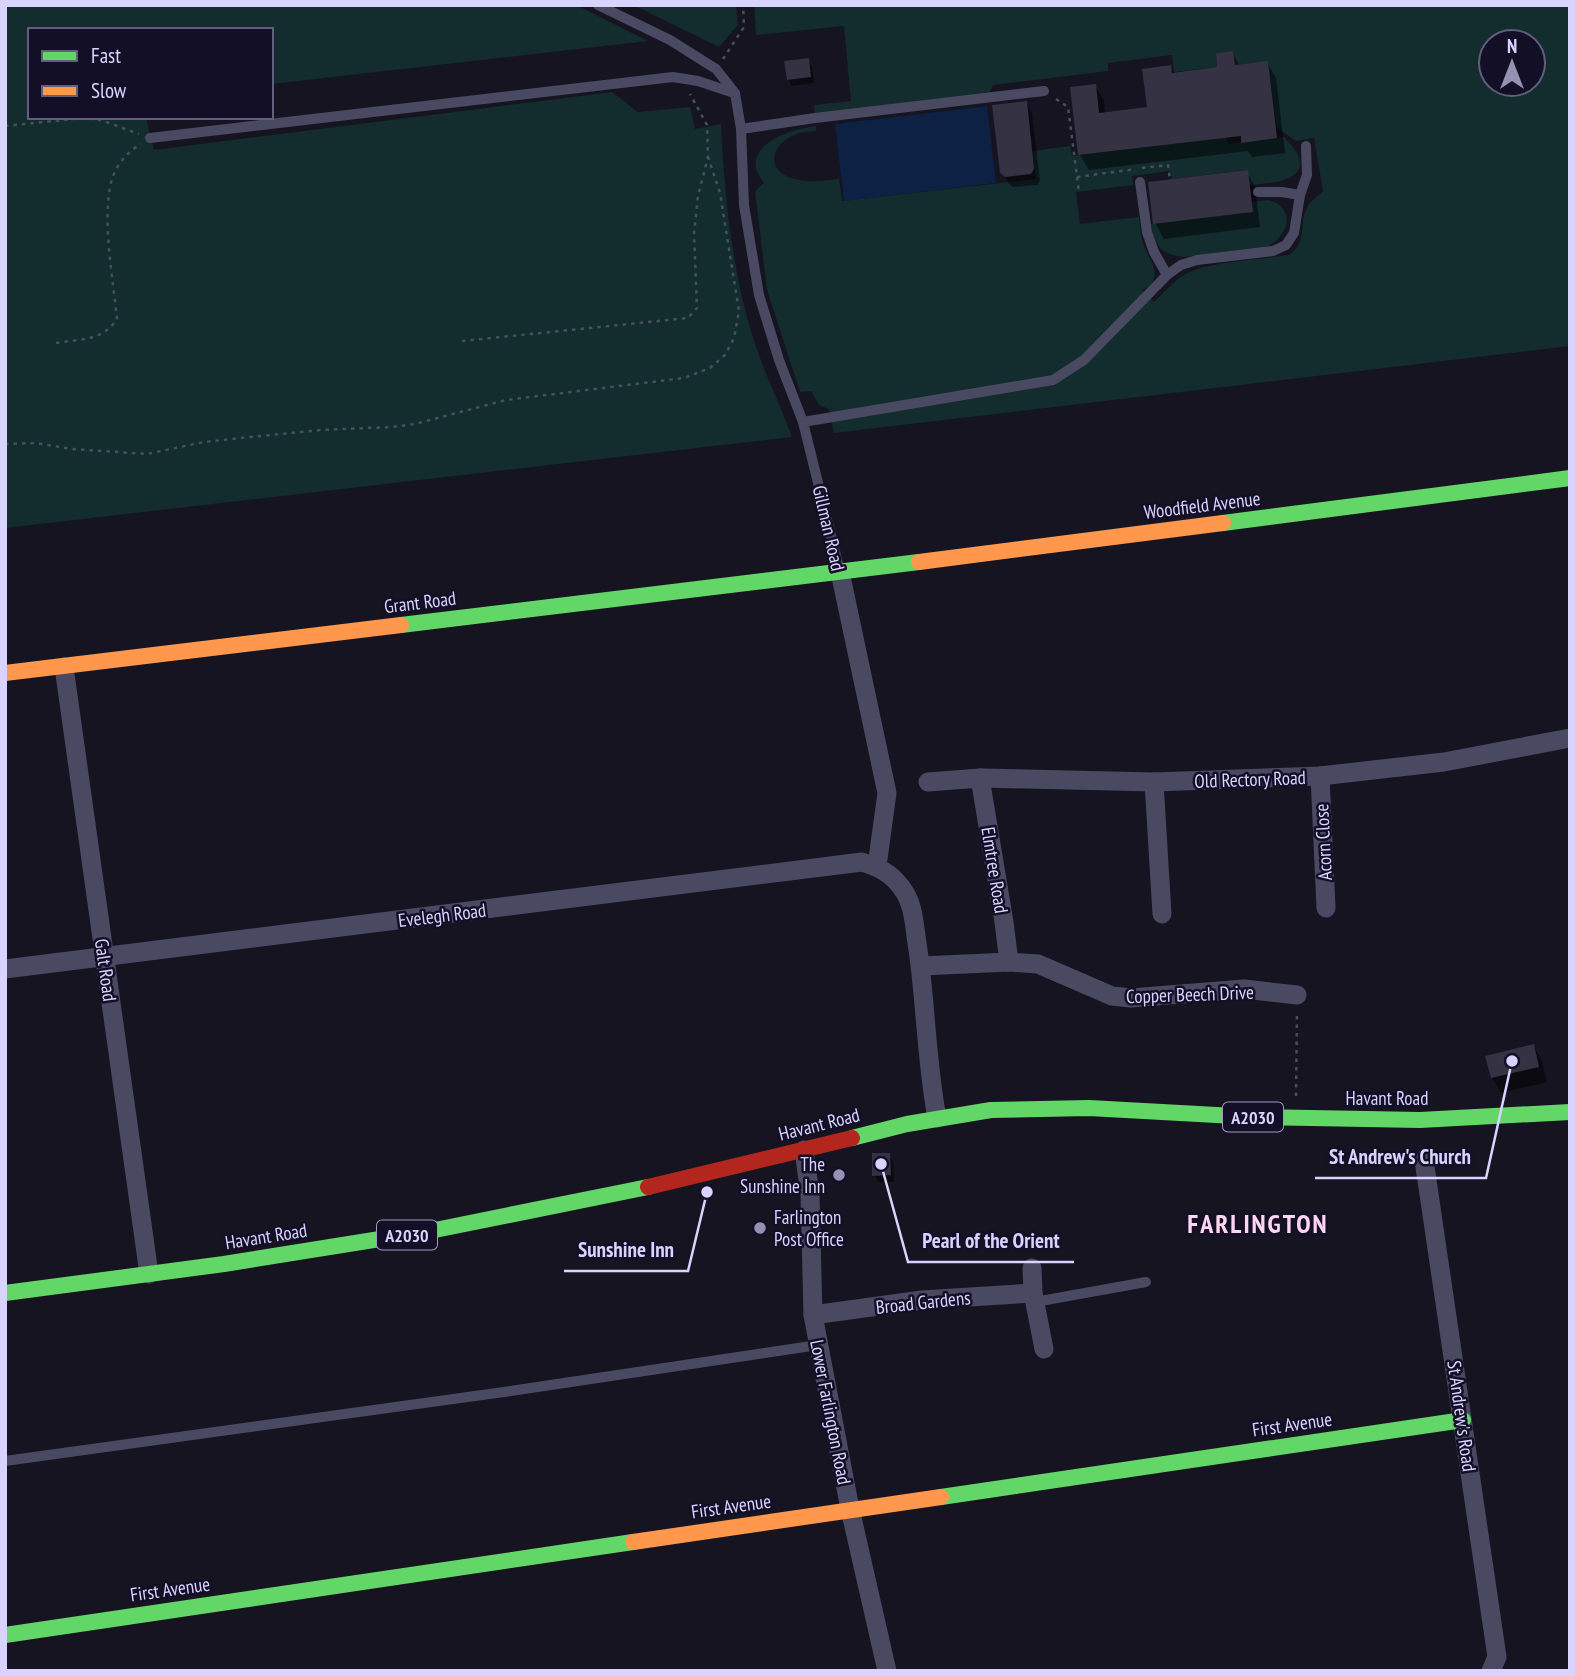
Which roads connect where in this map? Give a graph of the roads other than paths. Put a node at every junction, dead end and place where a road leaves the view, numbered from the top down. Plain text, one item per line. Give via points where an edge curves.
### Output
1 (598, 5) edge
2 (1044, 91) road end
3 (735, 93) junction
4 (741, 129) junction
5 (150, 138) road end
6 (1306, 146) dead end
7 (1140, 181) dead end
8 (1258, 192) dead end
9 (1300, 195) junction
10 (1167, 275) junction
11 (803, 422) junction
12 (1570, 478) edge
13 (840, 572) junction
14 (64, 667) junction
15 (5, 673) edge
16 (1570, 738) edge
17 (1320, 776) junction
18 (980, 778) junction
19 (928, 782) dead end
20 (1154, 782) junction
21 (877, 866) junction
22 (1326, 908) dead end
23 (1162, 914) dead end
24 (104, 957) junction
25 (1009, 962) junction
26 (921, 966) junction
27 (5, 969) edge
28 (1297, 995) road end
29 (1570, 1112) edge
30 (937, 1118) junction
31 (804, 1150) junction
32 (1424, 1160) dead end
33 (1032, 1268) dead end
34 (149, 1274) junction
35 (1146, 1282) dead end
36 (5, 1293) edge
37 (1034, 1298) junction
38 (813, 1315) junction
39 (818, 1345) junction
40 (1044, 1349) dead end
41 (1463, 1420) junction
42 (5, 1461) edge
43 (850, 1509) junction
44 (5, 1635) edge
45 (887, 1671) edge
46 (1491, 1671) edge

1 - 3 lane, Gillman Road via 670,40 716,69
2 - 4 lane
3 - 4 lane, Gillman Road
3 - 5 lane via 673,77
4 - 11 lane, Gillman Road via 744,205 759,295
6 - 9 lane via 1307,175
7 - 10 lane via 1146,232
8 - 9 lane
9 - 10 lane via 1294,233 1286,245 1273,251 1197,260
10 - 11 lane via 1084,360 1053,380
11 - 13 lane, Gillman Road
12 - 13 street, Woodfield Avenue
13 - 14 street, Grant Road
13 - 21 street, Gillman Road via 887,793
14 - 15 street, Grant Road
14 - 24 street, Galt Road
16 - 17 street, Old Rectory Road via 1444,762
17 - 20 street, Old Rectory Road
17 - 22 street, Acorn Close
18 - 19 street, Old Rectory Road
18 - 20 street, Old Rectory Road
18 - 25 street, Elmtree Road
20 - 23 street
21 - 24 street, Evelegh Road via 862,862
21 - 26 street via 902,888 911,905
24 - 27 street, Evelegh Road
24 - 34 street, Galt Road
25 - 26 street, Copper Beech Drive
25 - 28 street, Copper Beech Drive via 1038,964 1112,996 1244,989
26 - 30 street
29 - 30 street, Havant Road / A2030 via 1420,1120 1020,1108
30 - 31 street, Havant Road / A2030
31 - 34 street, Havant Road / A2030 via 622,1193 430,1231
31 - 38 street, Lower Farlington Road via 810,1195
32 - 41 street, St Andrew's Road
33 - 37 street
34 - 36 street, Havant Road / A2030
35 - 37 lane
37 - 38 street, Broad Gardens via 922,1300
37 - 40 street
38 - 39 street, Lower Farlington Road
39 - 42 lane
39 - 43 street, Lower Farlington Road
41 - 43 street, First Avenue
41 - 46 street, St Andrew's Road via 1497,1657
43 - 44 street, First Avenue
43 - 45 street, Lower Farlington Road

